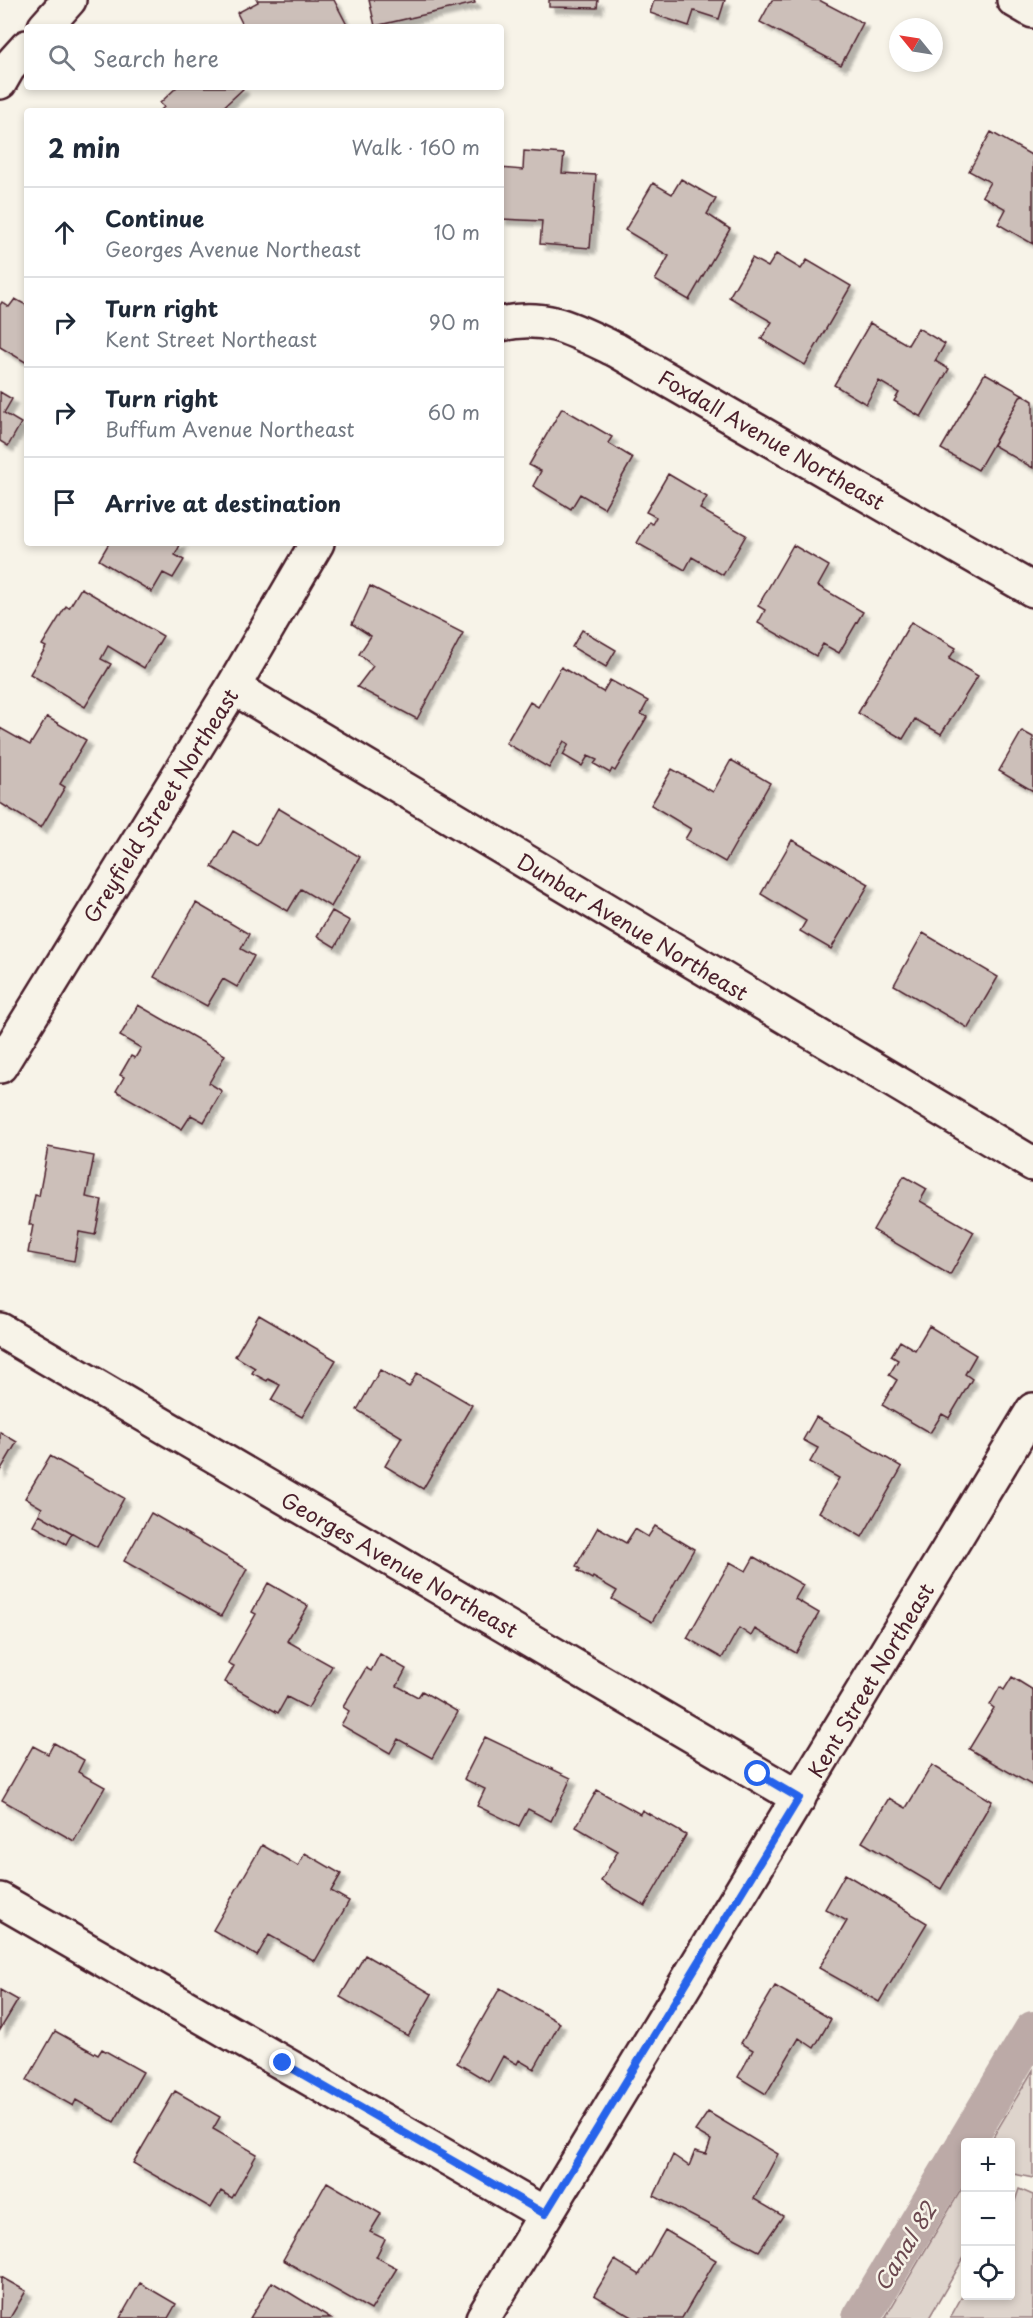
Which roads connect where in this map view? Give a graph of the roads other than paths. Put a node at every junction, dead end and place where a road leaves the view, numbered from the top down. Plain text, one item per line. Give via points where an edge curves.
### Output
1 (69, 0) edge
2 (1014, 0) edge
3 (1033, 11) edge
4 (48, 24) edge
5 (24, 50) edge
6 (0, 82) edge
7 (504, 323) edge
8 (315, 546) edge
9 (1033, 590) edge
10 (233, 687) junction
11 (0, 1066) edge
12 (1033, 1164) edge
13 (0, 1330) edge
14 (1033, 1410) edge
15 (799, 1798) junction
16 (0, 1900) edge
17 (545, 2214) junction
18 (483, 2318) edge

1 - 4 street
2 - 3 street
5 - 6 street
7 - 9 street, Foxdall Avenue Northeast via 544,320 616,350
8 - 10 street, Greyfield Street Northeast
10 - 11 street, Greyfield Street Northeast
10 - 12 street, Dunbar Avenue Northeast
13 - 15 street, Georges Avenue Northeast
14 - 15 street, Kent Street Northeast
15 - 17 street, Kent Street Northeast
16 - 17 street
17 - 18 street, Kent Street Northeast

